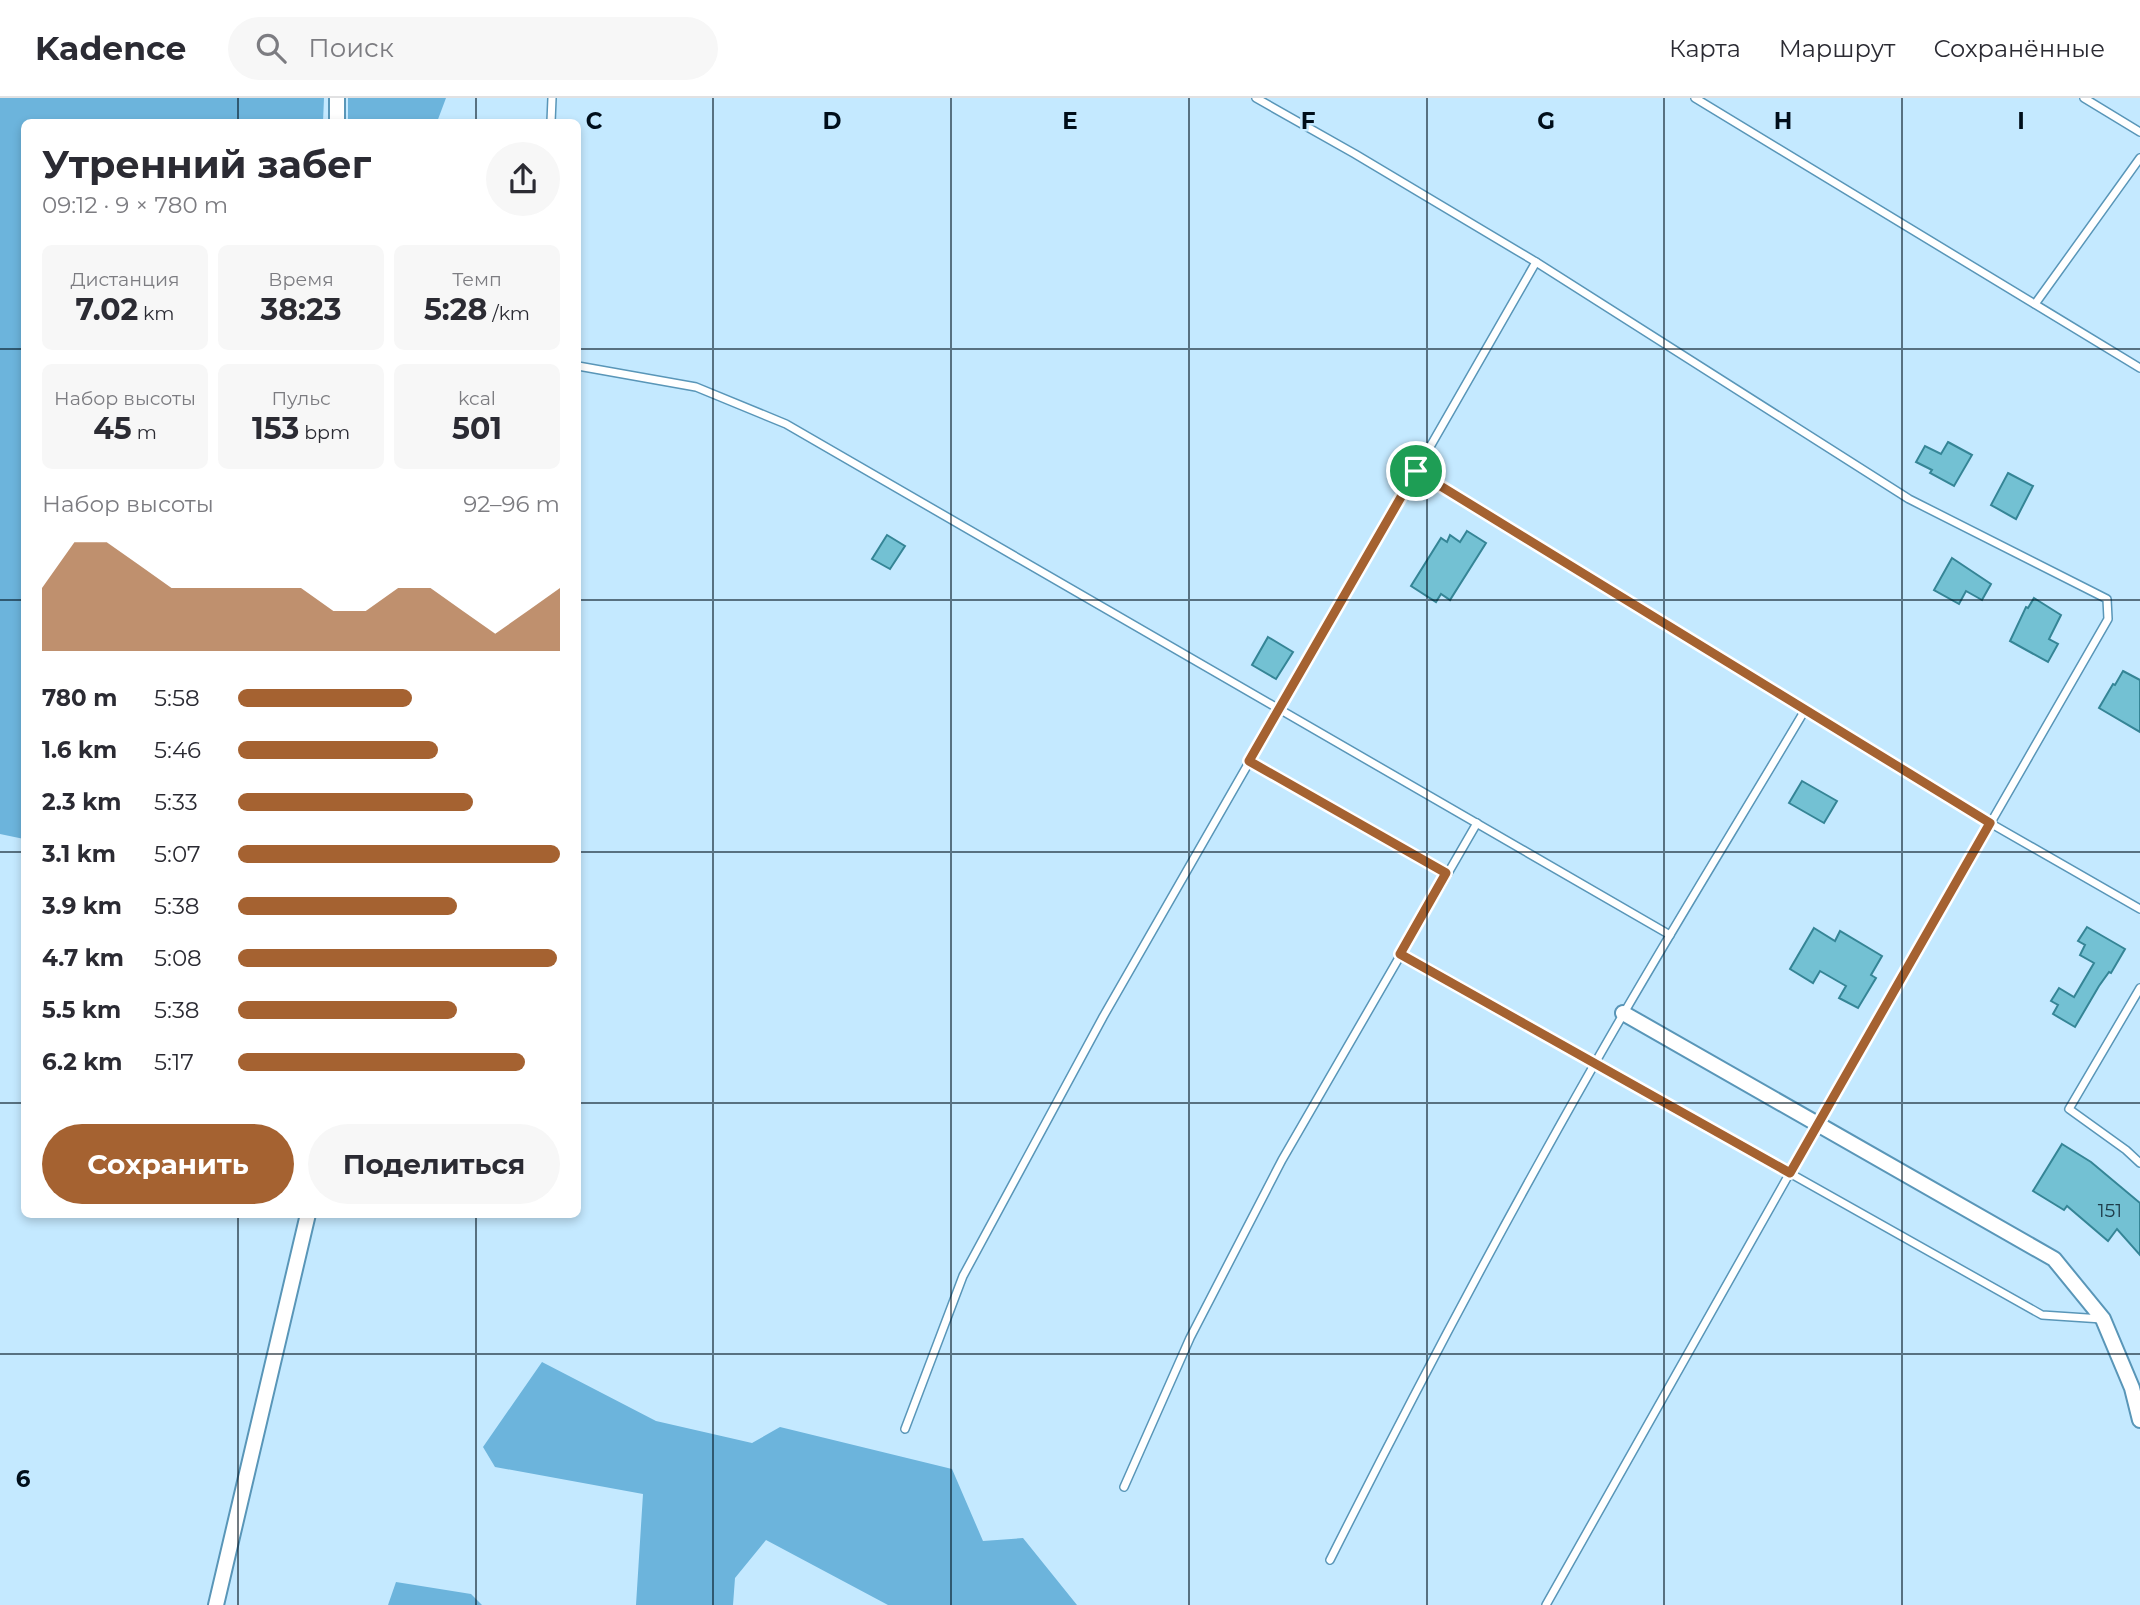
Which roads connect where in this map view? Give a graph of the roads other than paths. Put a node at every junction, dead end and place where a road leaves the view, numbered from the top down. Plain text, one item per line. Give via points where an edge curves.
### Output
1 (337, 98) edge
2 (552, 98) edge
3 (1256, 98) edge
4 (1695, 98) edge
5 (2084, 98) edge
6 (337, 119) edge
7 (551, 119) edge
8 (2140, 132) edge
9 (2140, 159) edge
10 (1536, 262) junction
11 (2035, 304) junction
12 (581, 367) edge
13 (2140, 368) edge
14 (1416, 471) junction
15 (1279, 709) junction
16 (1805, 710) junction
17 (1249, 761) junction
18 (1477, 823) junction
19 (1990, 823) junction
20 (1446, 873) junction
21 (2140, 909) edge
22 (1670, 935) junction
23 (1400, 954) junction
24 (2140, 988) edge
25 (1623, 1013) junction
26 (1594, 1064) junction
27 (1818, 1123) junction
28 (2140, 1163) edge
29 (1790, 1173) junction
30 (306, 1218) edge
31 (2103, 1319) junction
32 (2140, 1420) edge
33 (905, 1429) dead end
34 (1124, 1487) dead end
35 (1330, 1560) dead end
36 (216, 1605) edge
37 (1546, 1605) edge

1 - 6 street
2 - 7 lane
3 - 10 lane
4 - 11 lane
5 - 8 lane
9 - 11 lane
10 - 14 lane
10 - 19 lane via 1909,499 2107,599 2108,619
11 - 13 lane
12 - 15 lane via 696,387 786,424
14 - 15 lane
14 - 16 lane
15 - 17 lane
15 - 18 lane
16 - 19 lane
16 - 22 lane
17 - 20 lane
17 - 33 lane via 963,1276
18 - 20 lane
18 - 22 lane
19 - 21 lane
19 - 27 lane
20 - 23 lane
22 - 25 lane
23 - 26 lane
23 - 34 lane via 1282,1160 1190,1338
24 - 28 lane via 2069,1109
25 - 26 lane
25 - 27 street
26 - 29 lane
26 - 35 lane via 1404,1413
27 - 29 lane
27 - 31 street via 2054,1259
29 - 31 lane via 2042,1315
29 - 37 lane
30 - 36 street
31 - 32 street

